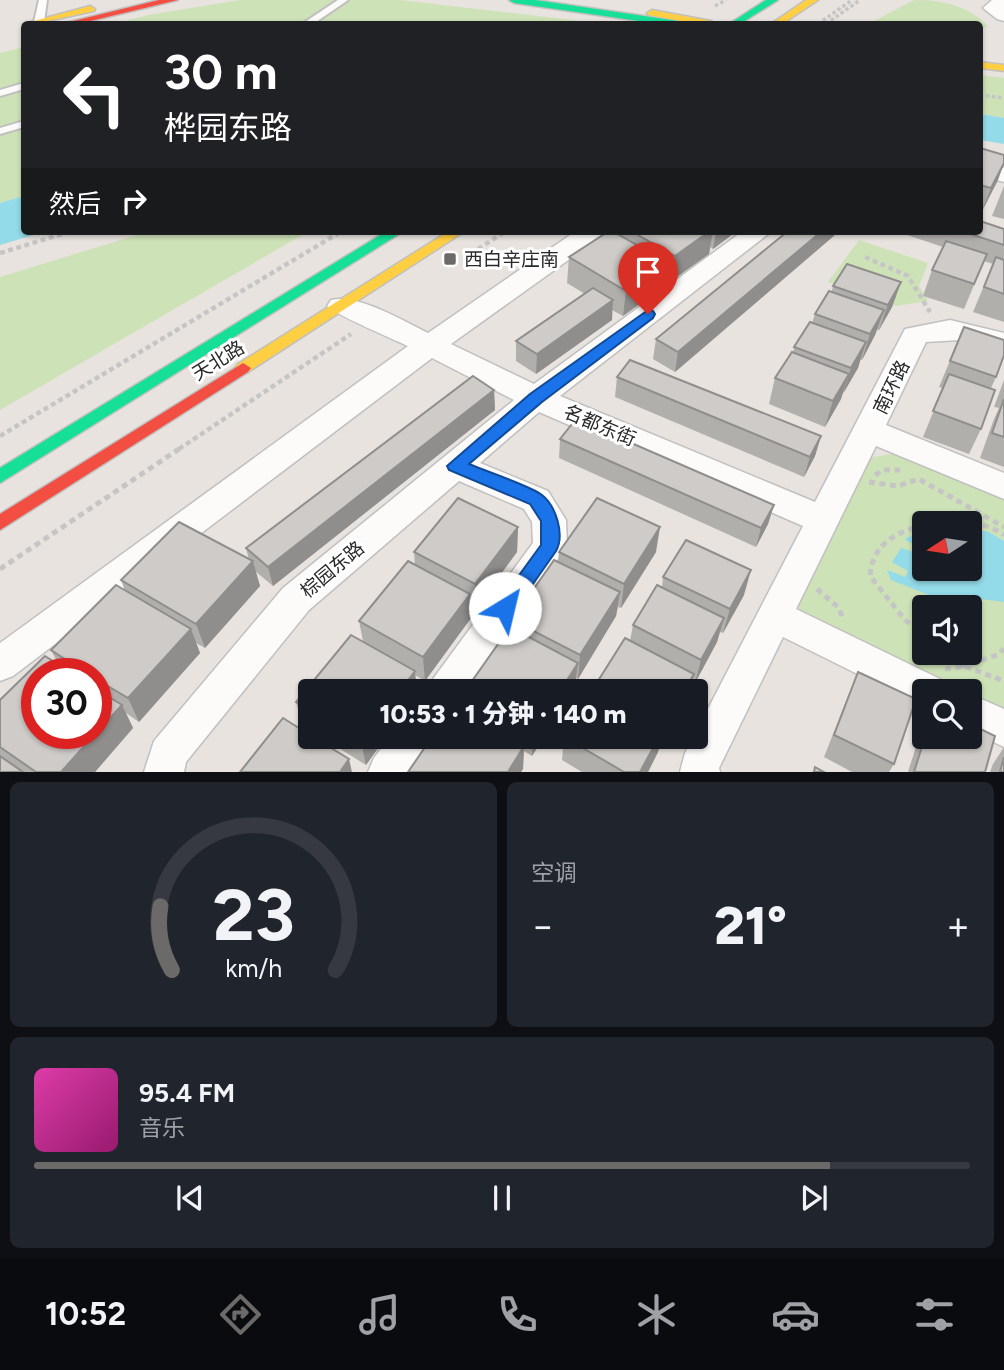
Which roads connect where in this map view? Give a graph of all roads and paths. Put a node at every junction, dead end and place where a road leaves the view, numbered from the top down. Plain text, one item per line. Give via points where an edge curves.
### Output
1 (43, 0) edge
2 (130, 0) edge
3 (173, 0) edge
4 (344, 0) edge
5 (514, 0) edge
6 (575, 0) edge
7 (773, 0) edge
8 (813, 0) edge
9 (852, 0) edge
10 (860, 0) edge
11 (1004, 0) edge
12 (1004, 15) edge
13 (29, 21) edge
14 (53, 21) edge
15 (79, 21) edge
16 (312, 21) edge
17 (658, 21) edge
18 (694, 21) edge
19 (738, 21) edge
20 (781, 21) edge
21 (822, 21) edge
22 (830, 21) edge
23 (983, 65) edge
24 (1004, 68) edge
25 (21, 87) edge
26 (0, 93) edge
27 (983, 95) edge
28 (1004, 98) edge
29 (21, 125) edge
30 (0, 131) edge
31 (983, 170) edge
32 (1004, 175) edge
33 (59, 235) edge
34 (335, 235) edge
35 (391, 235) edge
36 (452, 235) edge
37 (500, 235) edge
38 (587, 235) edge
39 (754, 235) edge
40 (0, 253) edge
41 (473, 253) dead end
42 (865, 257) dead end
43 (341, 306) junction
44 (375, 318) junction
45 (939, 328) junction
46 (1004, 343) edge
47 (430, 345) junction
48 (536, 398) junction
49 (869, 431) junction
50 (0, 436) edge
51 (456, 466) junction
52 (905, 470) dead end
53 (916, 470) dead end
54 (0, 476) edge
55 (919, 479) junction
56 (1004, 486) edge
57 (823, 520) junction
58 (0, 523) edge
59 (982, 525) edge
60 (1004, 527) edge
61 (912, 529) edge
62 (1004, 535) edge
63 (0, 569) edge
64 (813, 584) dead end
65 (775, 615) junction
66 (846, 624) dead end
67 (912, 626) edge
68 (1004, 649) edge
69 (0, 664) edge
70 (964, 666) junction
71 (455, 679) edge
72 (927, 679) edge
73 (936, 679) edge
74 (1004, 681) edge
75 (982, 718) edge
76 (1004, 729) edge
77 (404, 749) edge
78 (164, 772) edge
79 (388, 772) edge
80 (700, 772) edge

1 - 13 lane
2 - 14 main road
3 - 15 main road
4 - 16 lane
5 - 17 main road
6 - 18 main road
7 - 19 main road
8 - 20 main road
9 - 21 path
10 - 22 path
11 - 12 street via 993,8
23 - 24 main road
25 - 26 lane
27 - 28 path
29 - 30 lane
31 - 32 street
33 - 40 path
34 - 50 path
35 - 54 main road, 天北路
36 - 43 main road, 天北路
37 - 41 path
38 - 47 street
39 - 48 street, 棕园东路
42 - 45 path via 908,276
43 - 44 street, 名都东街
43 - 58 main road, 天北路
44 - 47 street, 名都东街
44 - 63 path
45 - 46 street via 969,331
45 - 49 street, 南环路 via 915,336
47 - 48 street, 名都东街
47 - 69 street
48 - 51 street, 棕园东路
48 - 57 street, 名都东街
49 - 56 street
49 - 57 street, 南环路
51 - 71 street via 536,500 550,520 550,546
51 - 78 street, 棕园东路 via 296,599 168,754
52 - 55 path via 883,470 866,482 898,486
53 - 55 path
55 - 60 path
57 - 65 street, 南环路
59 - 62 path
61 - 67 path via 885,540 872,562 870,576
64 - 66 path via 838,607
65 - 72 street
65 - 80 street, 南环路
68 - 70 path
70 - 73 path
70 - 74 path
75 - 76 street
77 - 79 street

